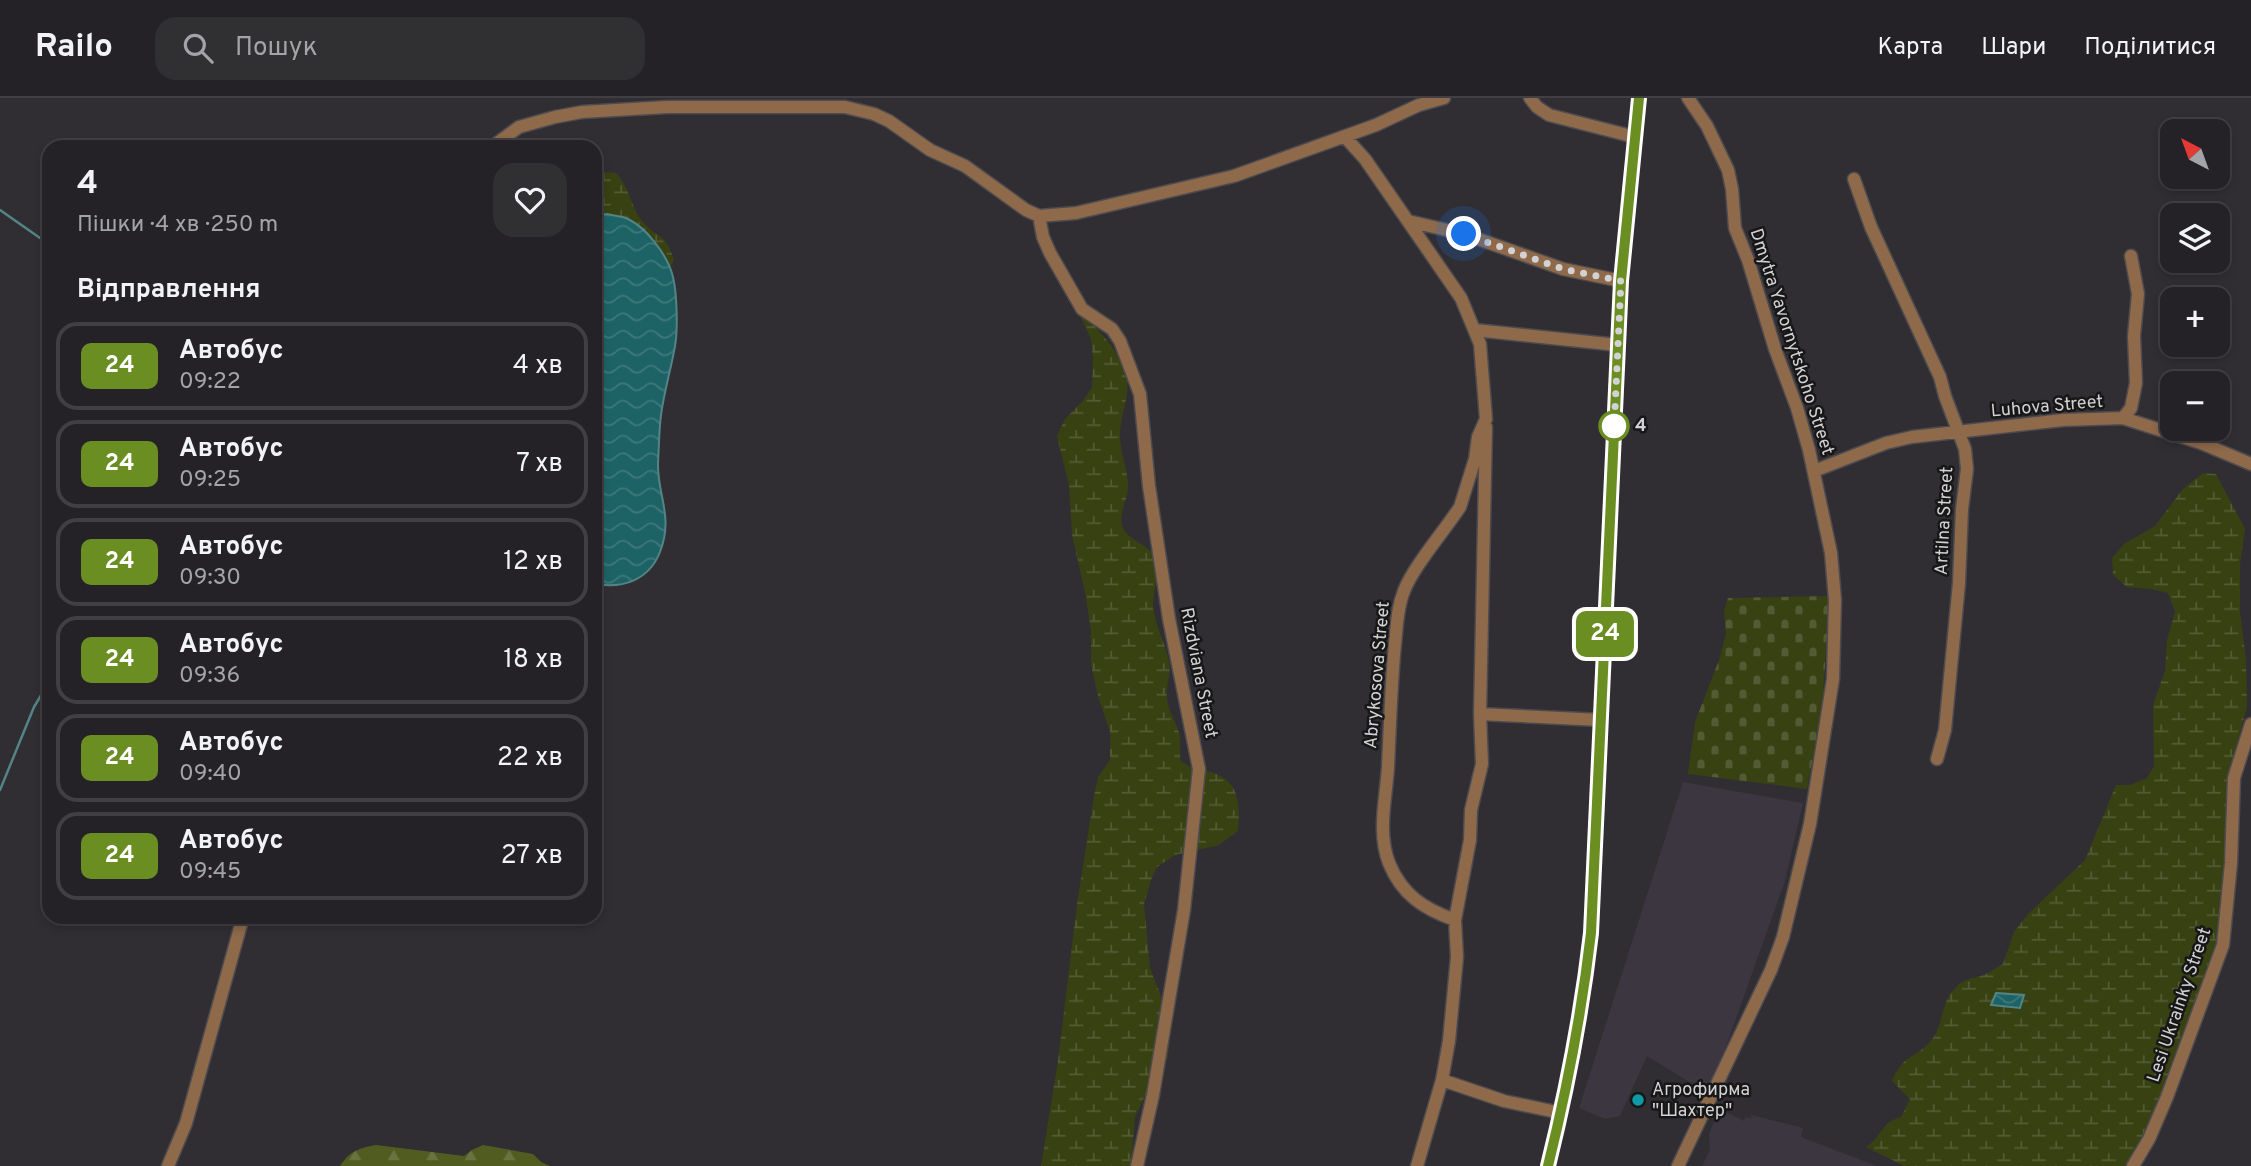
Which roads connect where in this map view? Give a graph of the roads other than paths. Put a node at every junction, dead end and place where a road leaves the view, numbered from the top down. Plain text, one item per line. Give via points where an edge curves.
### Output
1 (1444, 98) edge
2 (1530, 98) edge
3 (1639, 98) edge
4 (1688, 98) edge
5 (1345, 136) junction
6 (1635, 137) junction
7 (500, 140) edge
8 (1854, 179) dead end
9 (1039, 216) junction
10 (1408, 221) junction
11 (2131, 256) dead end
12 (1621, 281) junction
13 (1475, 330) junction
14 (1618, 345) junction
15 (2123, 418) junction
16 (1486, 419) junction
17 (1960, 433) junction
18 (2251, 464) edge
19 (1814, 471) junction
20 (1480, 714) junction
21 (1601, 720) junction
22 (2251, 724) edge
23 (1937, 759) dead end
24 (1455, 919) junction
25 (241, 924) edge
26 (1442, 1080) junction
27 (1561, 1113) junction
28 (168, 1166) edge
29 (1137, 1166) edge
30 (1417, 1166) edge
31 (1548, 1166) edge
32 (1678, 1166) edge
33 (2133, 1166) edge

1 - 5 street
2 - 6 street via 1549,114
3 - 6 street
4 - 19 street, Dmytra Yavornytskoho Street via 1728,170 1735,228
5 - 9 street via 1234,176 1076,213
5 - 10 street, Abrykosova Street
6 - 12 street
7 - 9 street via 529,124 582,113 667,107 845,107 889,121
8 - 17 street, Artilna Street
9 - 29 street, Rizdviana Street via 1050,253 1082,309 1103,322 1120,341 1140,394 1163,579 1199,769 1184,910
10 - 12 street via 1464,234 1563,269
10 - 13 street, Abrykosova Street via 1461,298
11 - 15 street, Luhova Street via 2138,294 2136,383 2131,408
12 - 14 street
13 - 14 street
13 - 16 street, Abrykosova Street
14 - 21 street
15 - 17 street, Luhova Street via 2063,420
15 - 18 street
16 - 20 street, Abrykosova Street
16 - 24 street, Abrykosova Street via 1461,507 1405,588 1391,687 1384,847 1408,893 1434,912
17 - 19 street, Luhova Street via 1886,443
17 - 23 street, Artilna Street via 1967,469 1959,583 1945,730
19 - 32 street, Dmytra Yavornytskoho Street via 1831,553 1835,641 1810,824 1783,937
20 - 21 street
20 - 24 street, Abrykosova Street via 1482,764
21 - 27 street via 1591,933
22 - 33 street, Lesi Ukrainky Street via 2234,778 2223,945 2167,1097
24 - 26 street, Abrykosova Street via 1455,988
25 - 28 street via 186,1123
26 - 27 street via 1504,1101
26 - 30 street, Abrykosova Street
27 - 31 street

